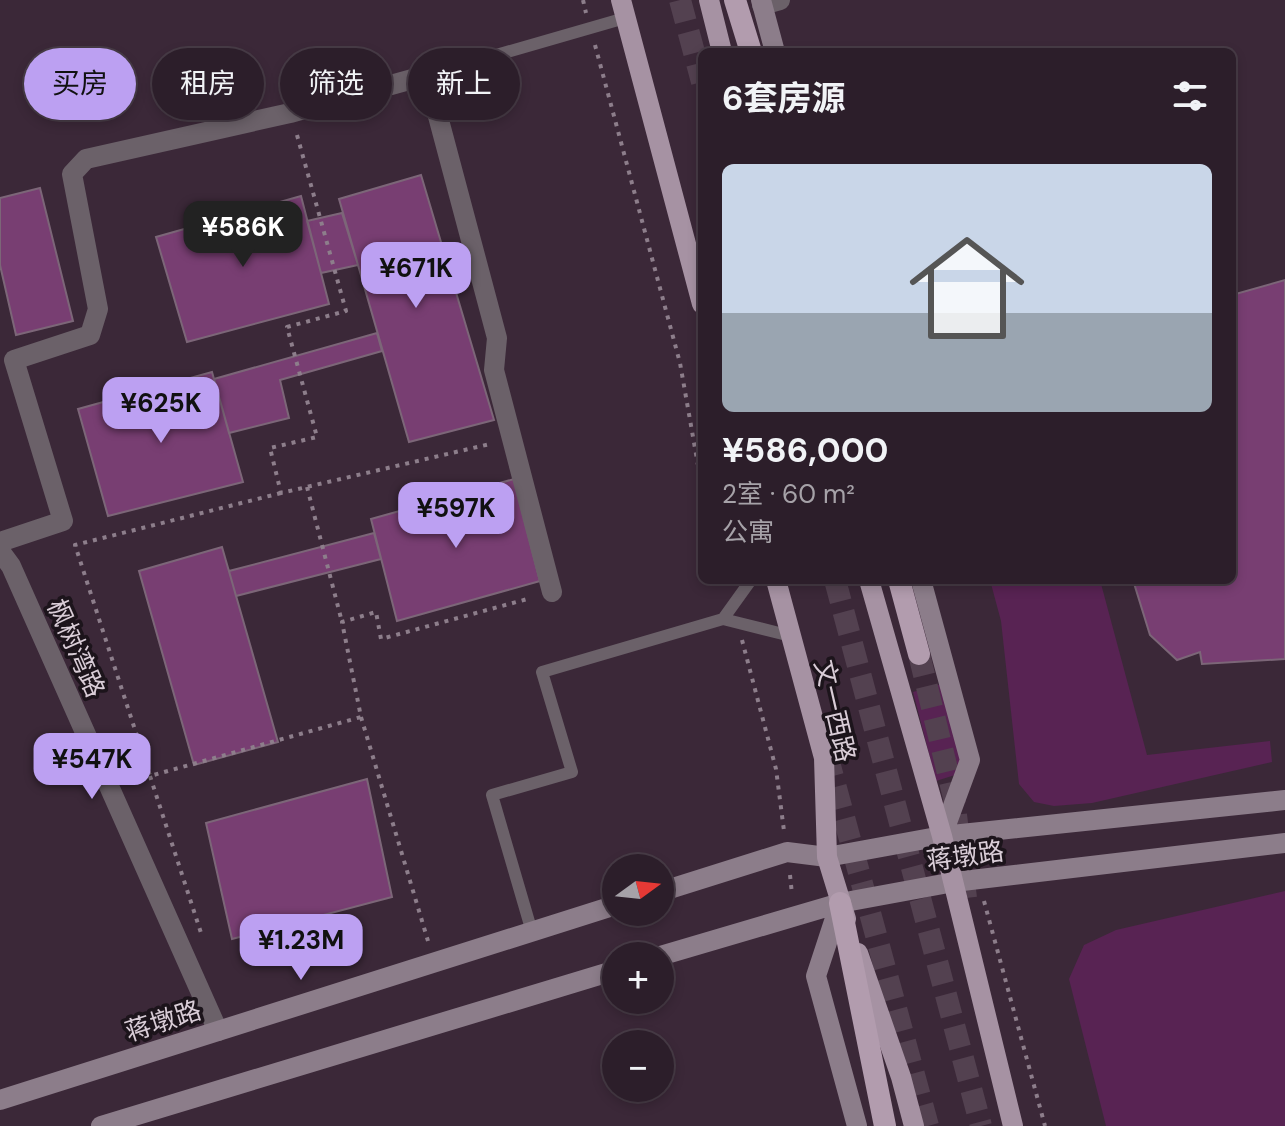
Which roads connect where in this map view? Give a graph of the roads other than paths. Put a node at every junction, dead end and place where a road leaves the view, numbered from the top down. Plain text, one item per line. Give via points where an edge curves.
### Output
1 (709, 0) edge
2 (735, 0) edge
3 (768, 2) edge
4 (623, 9) edge
5 (721, 48) edge
6 (750, 48) edge
7 (774, 48) edge
8 (520, 49) edge
9 (408, 80) edge
10 (439, 120) edge
11 (698, 289) edge
12 (0, 542) edge
13 (0, 551) edge
14 (748, 584) edge
15 (777, 584) edge
16 (870, 584) edge
17 (900, 584) edge
18 (922, 584) edge
19 (552, 592) road end
20 (723, 619) junction
21 (791, 636) junction
22 (919, 654) tunnel mouth
23 (1285, 800) edge
24 (942, 836) junction
25 (1285, 843) edge
26 (827, 857) junction
27 (954, 882) junction
28 (674, 888) edge
29 (840, 903) junction
30 (602, 910) edge
31 (532, 932) junction
32 (674, 952) edge
33 (602, 974) edge
34 (218, 1031) junction
35 (0, 1100) edge
36 (101, 1126) edge
37 (857, 1126) edge
38 (885, 1126) edge
39 (914, 1126) edge
40 (1013, 1126) edge

1 - 5 main road
2 - 6 highway
3 - 7 main road
4 - 8 lane via 590,29
4 - 11 main road
9 - 12 street via 86,159 72,174 98,309 90,335 14,360 63,521
10 - 19 street via 497,338 494,370
13 - 34 street, 枫树湾路
14 - 20 lane
15 - 21 main road, 文一西路
16 - 24 main road
17 - 22 highway
18 - 24 main road via 970,760
20 - 21 lane
20 - 31 lane via 542,672 572,772 492,795
21 - 26 main road, 文一西路 via 824,758
23 - 24 main road, 蒋墩路
24 - 26 main road, 蒋墩路
24 - 27 main road
25 - 27 main road, 蒋墩路
26 - 28 main road, 蒋墩路 via 787,852
26 - 29 main road, 文一西路
27 - 29 main road, 蒋墩路
27 - 40 main road
29 - 32 main road, 蒋墩路
29 - 37 main road via 816,976
29 - 38 highway
29 - 39 main road, 文一西路
30 - 31 main road, 蒋墩路
31 - 34 main road, 蒋墩路
33 - 36 main road
34 - 35 main road, 蒋墩路

